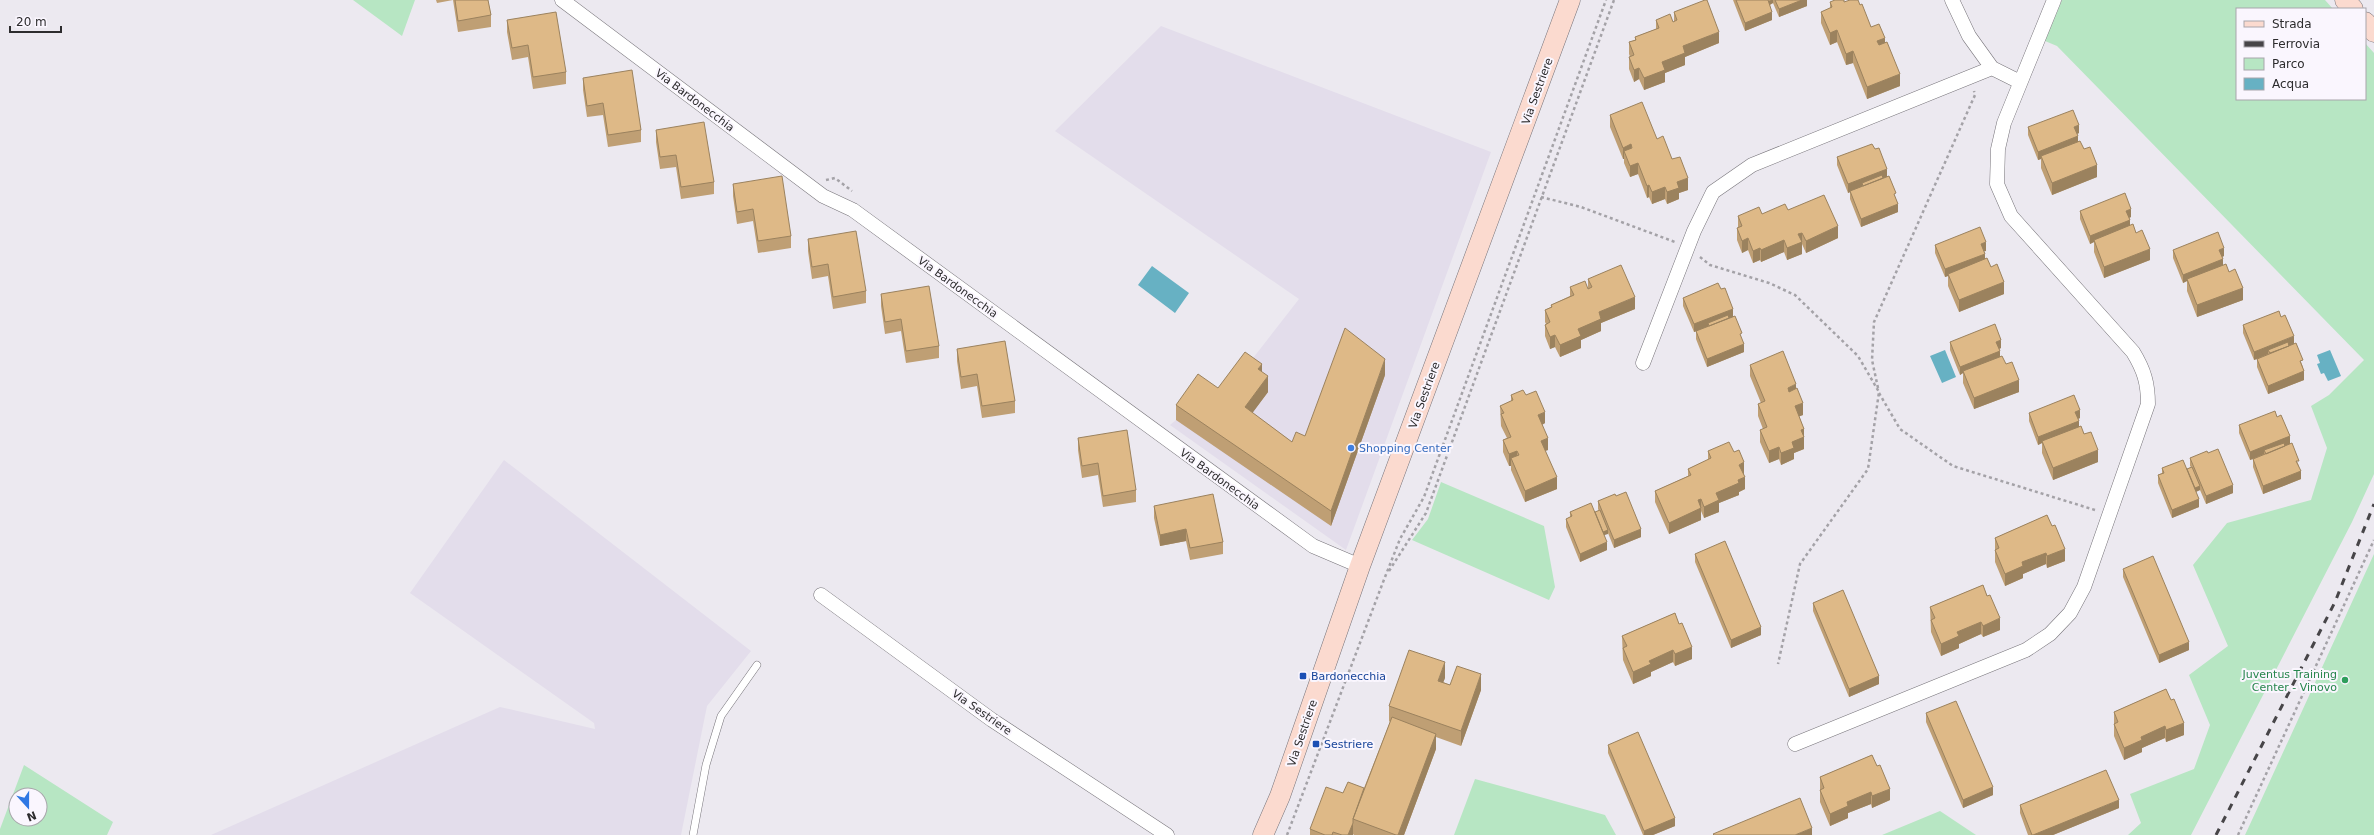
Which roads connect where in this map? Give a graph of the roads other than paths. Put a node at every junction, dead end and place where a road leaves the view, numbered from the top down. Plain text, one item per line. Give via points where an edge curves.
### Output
1 (562, 0) edge
2 (1570, 0) edge
3 (1952, 0) edge
4 (2054, 0) edge
5 (2345, 0) edge
6 (2352, 8) edge
7 (2366, 23) edge
8 (2374, 32) edge
9 (1992, 68) junction
10 (2020, 82) junction
11 (1643, 363) dead end
12 (1360, 566) junction
13 (821, 595) dead end
14 (757, 665) dead end
15 (1795, 744) dead end
16 (693, 835) edge
17 (1167, 835) edge
18 (1263, 835) edge

1 - 12 street, Via Bardonecchia via 823,196 853,210 1313,546
2 - 12 main road, Via Sestriere
3 - 9 street via 1969,36
4 - 10 street
5 - 6 main road
7 - 8 main road
9 - 10 street
9 - 11 street via 1752,165 1713,192 1688,247
10 - 15 street via 2004,123 1998,149 1997,184 2003,201 2011,216 2026,234 2133,352 2143,368 2148,386 2148,404 2111,515 2084,587 2070,613 2050,634 2026,650
12 - 18 main road, Via Sestriere via 1280,796
13 - 17 street, Via Sestriere via 992,720
14 - 16 lane via 721,716 706,765

